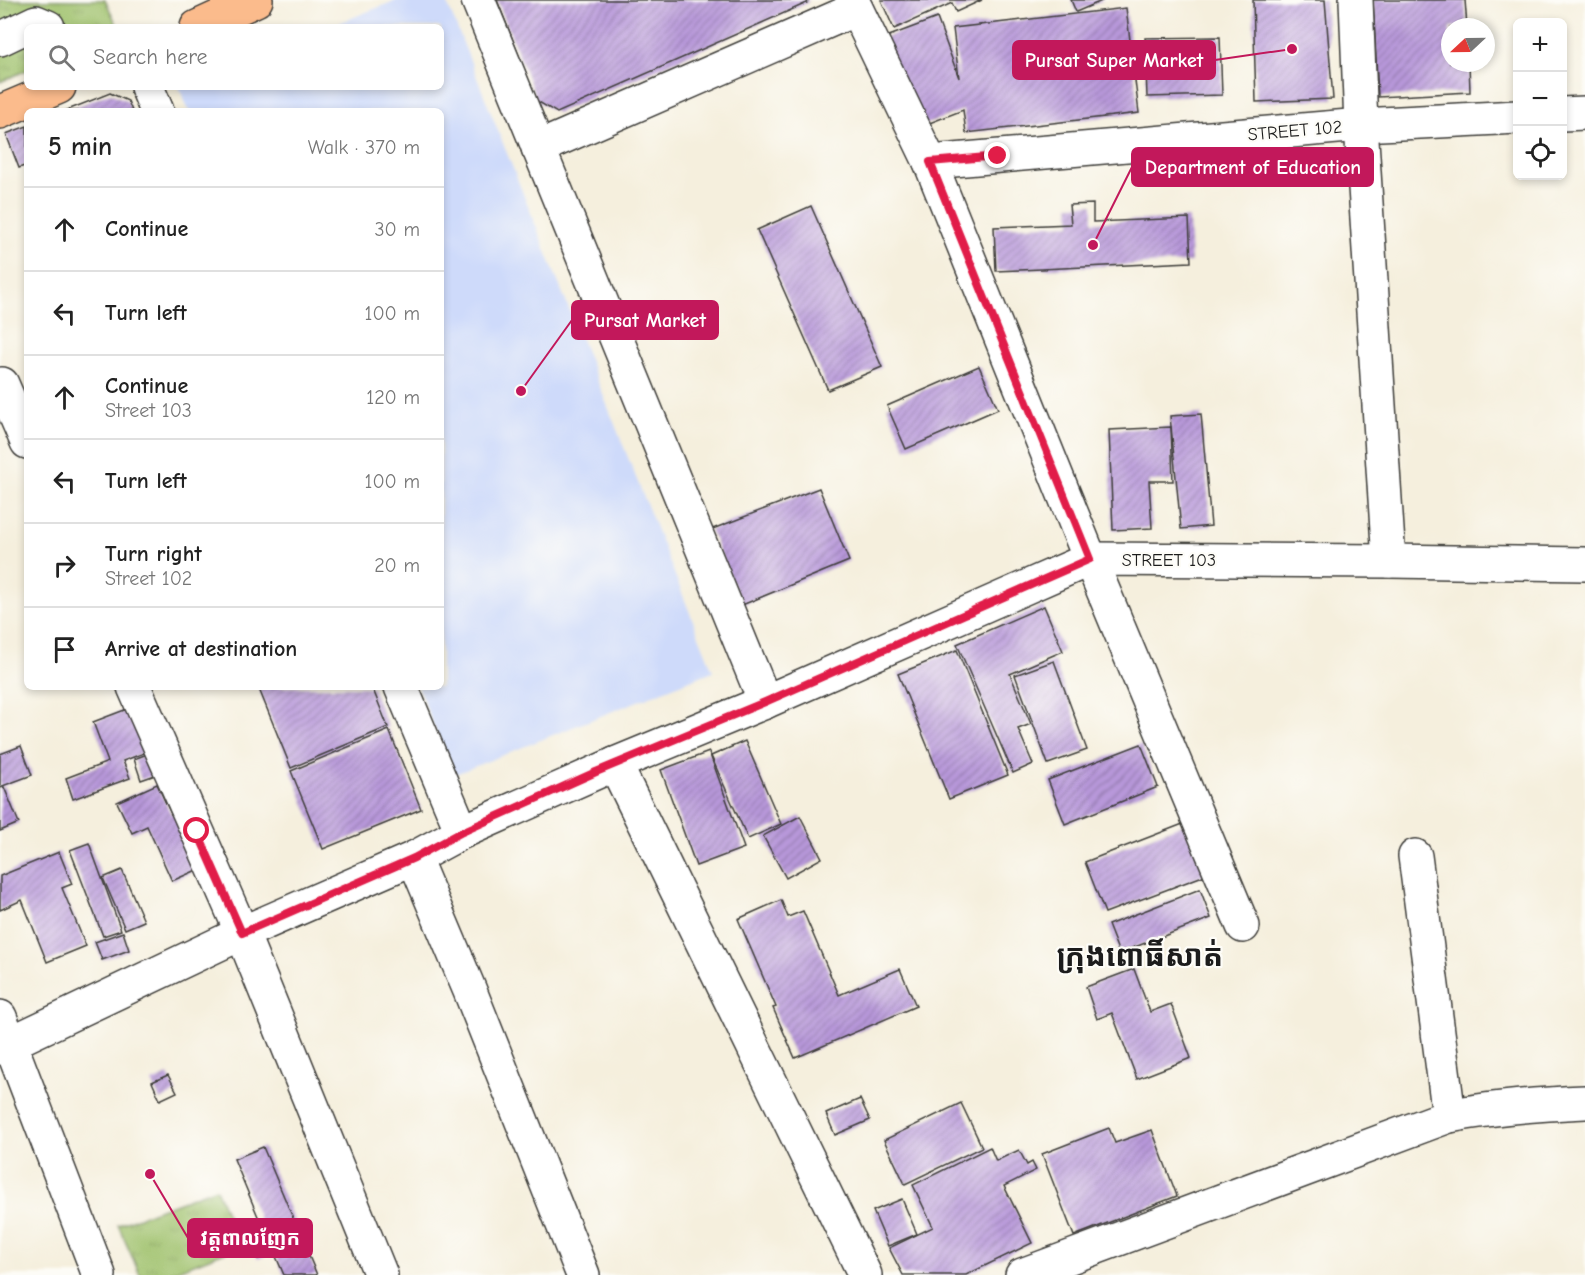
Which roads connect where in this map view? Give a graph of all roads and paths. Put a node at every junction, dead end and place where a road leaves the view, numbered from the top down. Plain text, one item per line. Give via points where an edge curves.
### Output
1 (256, 0) edge
2 (478, 0) edge
3 (1356, 0) edge
4 (854, 4) edge
5 (204, 24) edge
6 (24, 28) edge
7 (0, 39) edge
8 (52, 90) edge
9 (148, 90) edge
10 (157, 108) edge
11 (0, 112) edge
12 (1585, 113) edge
13 (1567, 114) edge
14 (1513, 117) edge
15 (1362, 125) junction
16 (538, 148) junction
17 (930, 162) junction
18 (10, 381) edge
19 (24, 431) edge
20 (1090, 559) junction
21 (1389, 561) junction
22 (1585, 564) edge
23 (135, 690) edge
24 (402, 690) edge
25 (765, 702) junction
26 (615, 764) junction
27 (462, 832) junction
28 (1415, 856) dead end
29 (414, 858) junction
30 (1242, 926) dead end
31 (242, 933) junction
32 (4, 1037) edge
33 (1585, 1102) edge
34 (1449, 1116) junction
35 (99, 1275) edge
36 (381, 1275) edge
37 (583, 1275) edge
38 (865, 1275) edge
39 (1022, 1275) edge

1 - 5 main road
2 - 16 street
3 - 15 street
4 - 16 street
4 - 17 street
6 - 7 street
8 - 11 main road
9 - 10 street
12 - 13 street
14 - 15 street, STREET 102
15 - 17 street, STREET 102
15 - 21 street
16 - 25 street
17 - 20 street
18 - 19 street
20 - 21 street, STREET 103
20 - 25 street, STREET 103
20 - 30 street
21 - 22 street, STREET 103
23 - 31 street
24 - 27 street
25 - 26 street, STREET 103
26 - 27 street, STREET 103
26 - 38 street
27 - 29 street, STREET 103
28 - 34 street
29 - 31 street, STREET 103
29 - 37 street
31 - 32 street, STREET 103
31 - 36 street
32 - 35 street
33 - 34 street via 1532,1104
34 - 39 street

